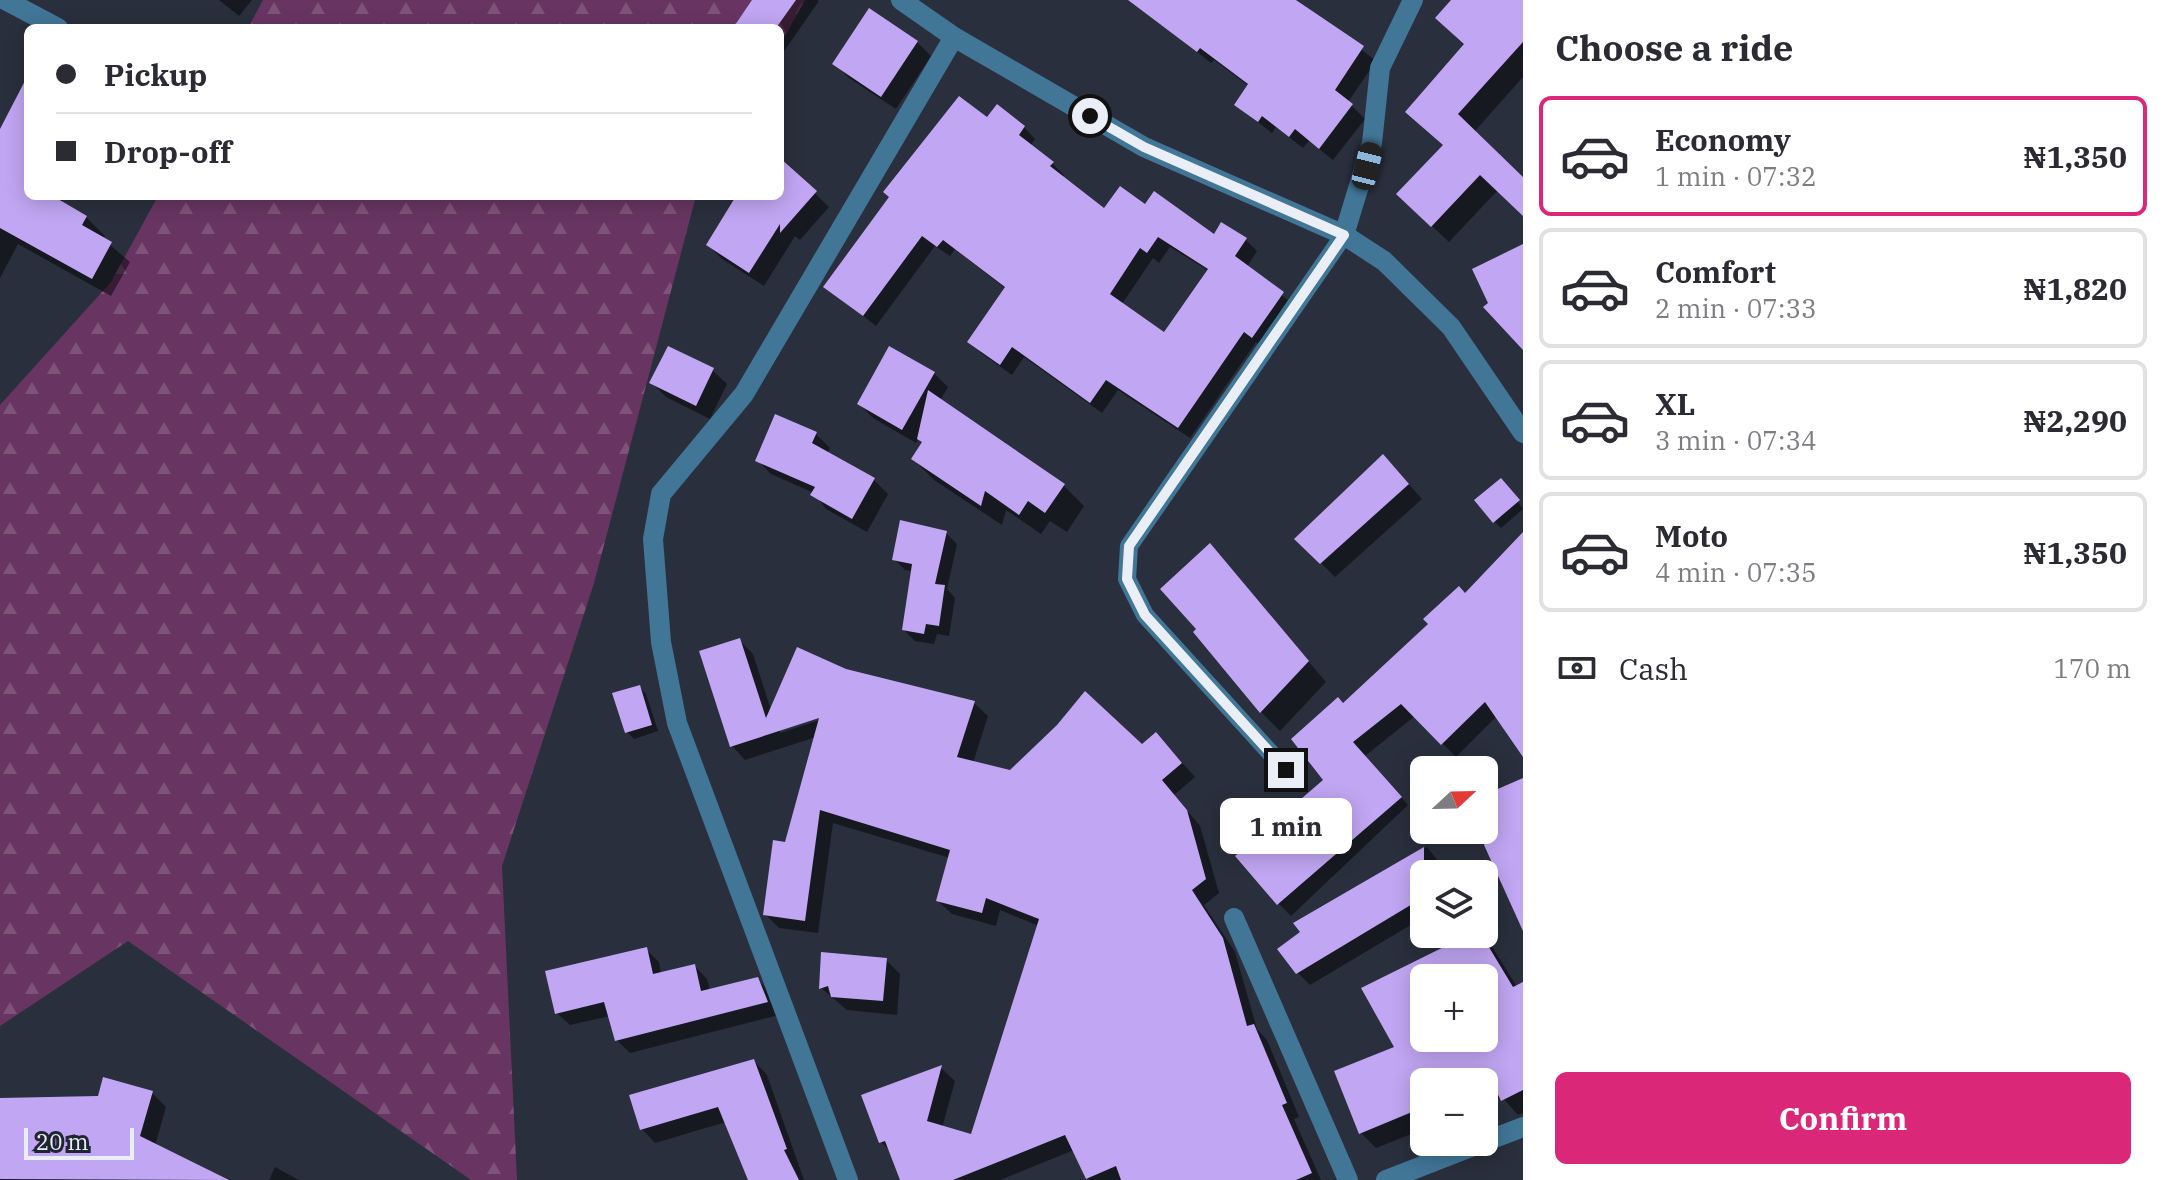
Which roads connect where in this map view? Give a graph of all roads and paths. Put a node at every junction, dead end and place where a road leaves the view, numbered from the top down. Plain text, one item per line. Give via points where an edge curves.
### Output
1 (5, 0) edge
2 (901, 0) edge
3 (1413, 0) edge
4 (50, 24) edge
5 (954, 37) junction
6 (1344, 235) junction
7 (1516, 407) edge
8 (1523, 433) edge
9 (1286, 770) dead end
10 (1234, 918) dead end
11 (1523, 1127) edge
12 (1498, 1137) edge
13 (1448, 1156) edge
14 (848, 1180) edge
15 (1348, 1180) edge
16 (1386, 1180) edge

1 - 4 street
2 - 5 street
3 - 6 street via 1380,68 1372,143
5 - 6 street via 1144,147
5 - 14 street via 744,394 661,494 653,539 661,642 677,723
6 - 7 street via 1384,261 1451,327
6 - 9 lane via 1129,546 1127,579 1145,615
7 - 8 street
10 - 15 street
11 - 12 street
13 - 16 street

